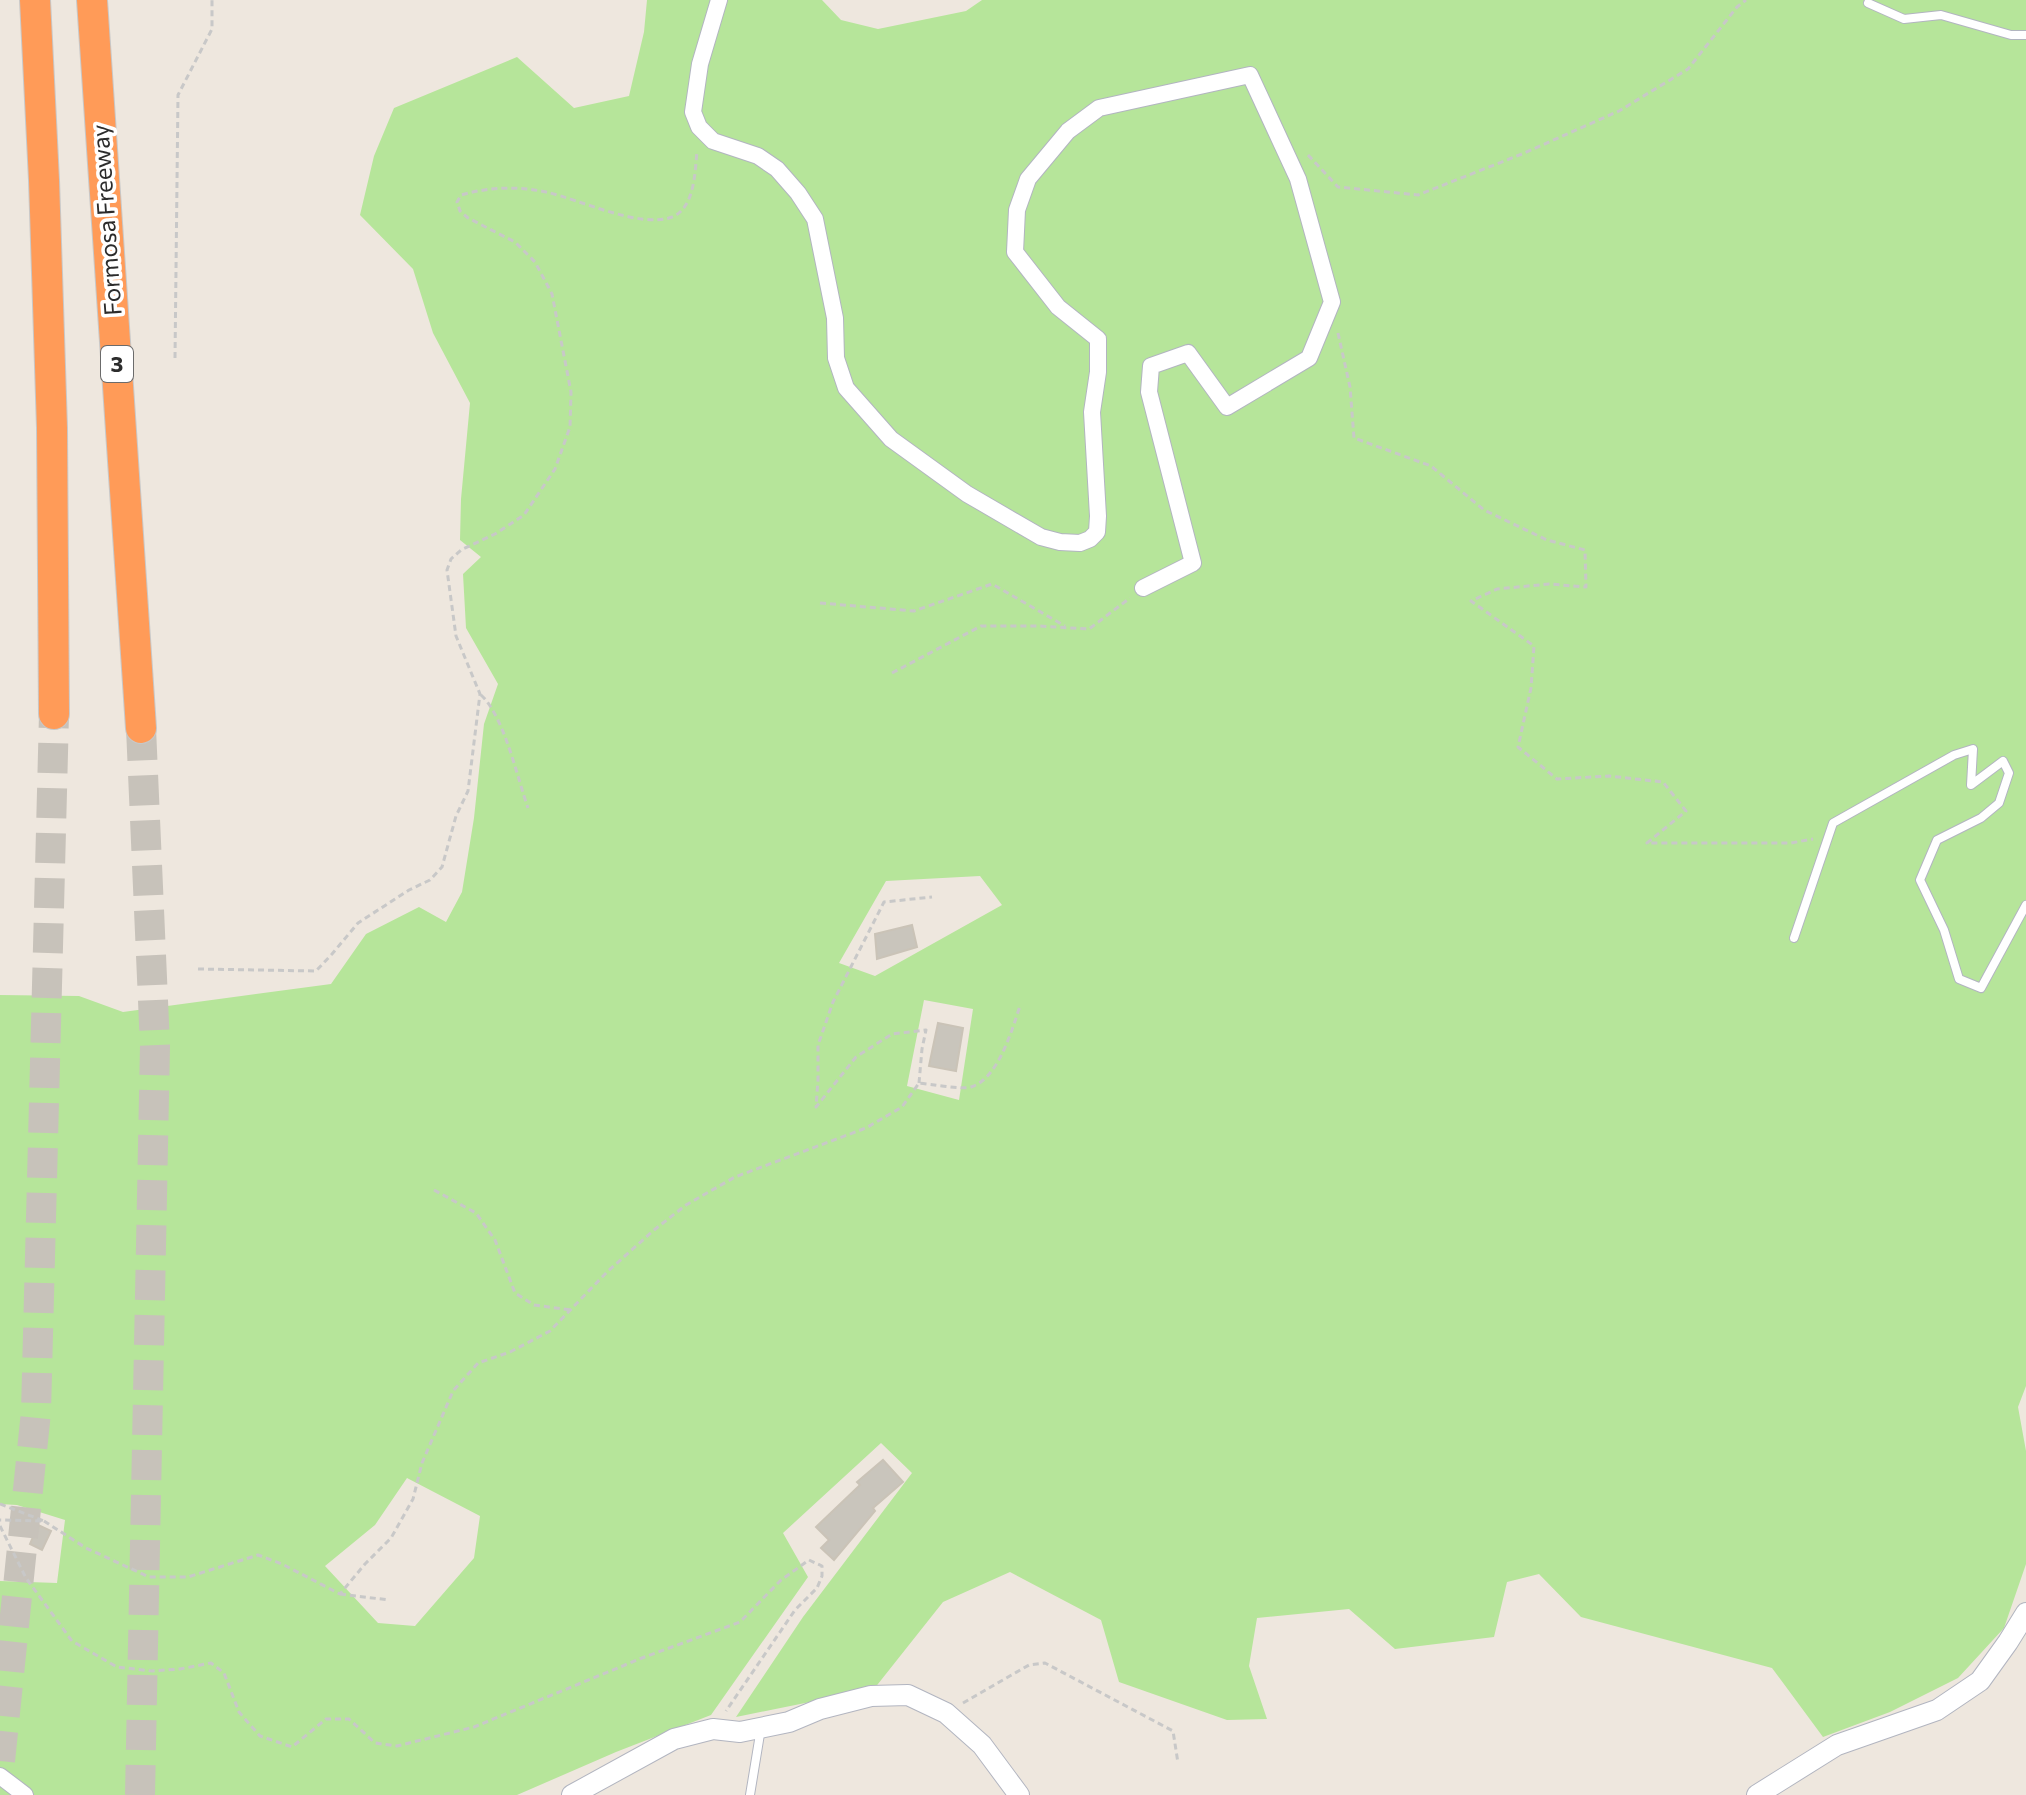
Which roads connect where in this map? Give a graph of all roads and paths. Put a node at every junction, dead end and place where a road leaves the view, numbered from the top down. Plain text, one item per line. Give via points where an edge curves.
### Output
1 (35, 0) edge
2 (92, 0) edge
3 (212, 0) edge
4 (719, 0) edge
5 (1746, 0) edge
6 (1868, 3) dead end
7 (2026, 35) edge
8 (699, 127) junction
9 (1308, 155) dead end
10 (1332, 302) junction
11 (175, 358) dead end
12 (1143, 588) joint
13 (820, 603) dead end
14 (1067, 627) junction
15 (892, 673) dead end
16 (480, 694) junction
17 (54, 714) tunnel mouth
18 (141, 728) tunnel mouth
19 (528, 808) dead end
20 (1828, 837) junction
21 (932, 897) dead end
22 (2026, 905) edge
23 (1794, 938) dead end
24 (198, 969) dead end
25 (1020, 1006) dead end
26 (919, 1083) junction
27 (434, 1190) dead end
28 (571, 1310) junction
29 (0, 1504) edge
30 (0, 1520) edge
31 (44, 1521) junction
32 (0, 1526) edge
33 (340, 1594) junction
34 (389, 1600) dead end
35 (2026, 1613) edge
36 (946, 1713) junction
37 (762, 1727) junction
38 (713, 1729) junction
39 (1178, 1763) dead end
40 (0, 1776) edge
41 (25, 1795) edge
42 (572, 1795) edge
43 (750, 1795) edge
44 (1019, 1795) edge
45 (1757, 1795) edge

1 - 17 highway via 52,428
2 - 18 highway, Formosa Freeway / 3
3 - 11 path via 212,29 178,95
4 - 8 street via 700,64 693,112
5 - 9 path via 1688,69 1619,111 1418,195 1338,187
6 - 7 lane via 1904,19 1941,15
8 - 10 street via 713,141 758,156 777,169 815,219 835,318 836,358 846,388 865,412 891,439 955,485 1041,537 1080,543 1097,532 1092,412 1098,339 1058,307 1015,252 1017,210 1028,179 1068,131 1099,108 1250,75 1298,179
8 - 16 path via 695,181 674,216 653,220 546,192 494,187 461,195 457,202 468,218 515,242 535,262 552,294 571,392 570,427 555,469 524,515 461,550 447,570 456,636
10 - 12 street via 1309,358 1227,407 1188,353 1151,366 1149,392 1193,563
10 - 20 path via 1350,387 1354,438 1431,466 1484,510 1547,540 1585,550 1586,587 1497,589 1471,601 1534,646 1518,747 1557,779 1609,776 1663,782 1686,811 1647,843 1791,843
12 - 14 path via 1089,629
13 - 14 path via 914,611 992,584
14 - 15 path via 981,626
16 - 19 path via 502,730
16 - 24 path via 468,791 442,867 430,880 358,923 316,971
20 - 22 lane via 1833,823 1973,749 1971,785 2003,761 2009,773 1999,803 1937,840 1920,880 1944,930 1959,979 1981,988
20 - 23 lane
21 - 26 path via 884,902 833,1002 818,1045 816,1107 856,1057 892,1034 926,1030
25 - 26 path via 991,1073 970,1087
26 - 28 path via 902,1107 866,1128 735,1177 686,1205
27 - 28 path via 476,1213 495,1240 515,1293 534,1305
28 - 33 path via 550,1331 478,1363 453,1391 406,1512 391,1538
29 - 31 path
30 - 31 path
31 - 33 path via 86,1548 149,1577 188,1577 258,1555
32 - 38 path via 26,1578 72,1641 117,1667 152,1671 211,1663 224,1673 239,1712 260,1736 292,1747 326,1719 349,1719 375,1743 397,1746 474,1727 740,1622 809,1560 822,1566 817,1588 795,1610
33 - 34 path
35 - 45 street via 1980,1681 1937,1710 1837,1745
36 - 37 street via 908,1695 871,1696
36 - 39 path via 1029,1665 1045,1663 1173,1731
36 - 44 street via 982,1745
37 - 38 street via 740,1732
37 - 43 lane
38 - 42 street via 674,1739
40 - 41 street

